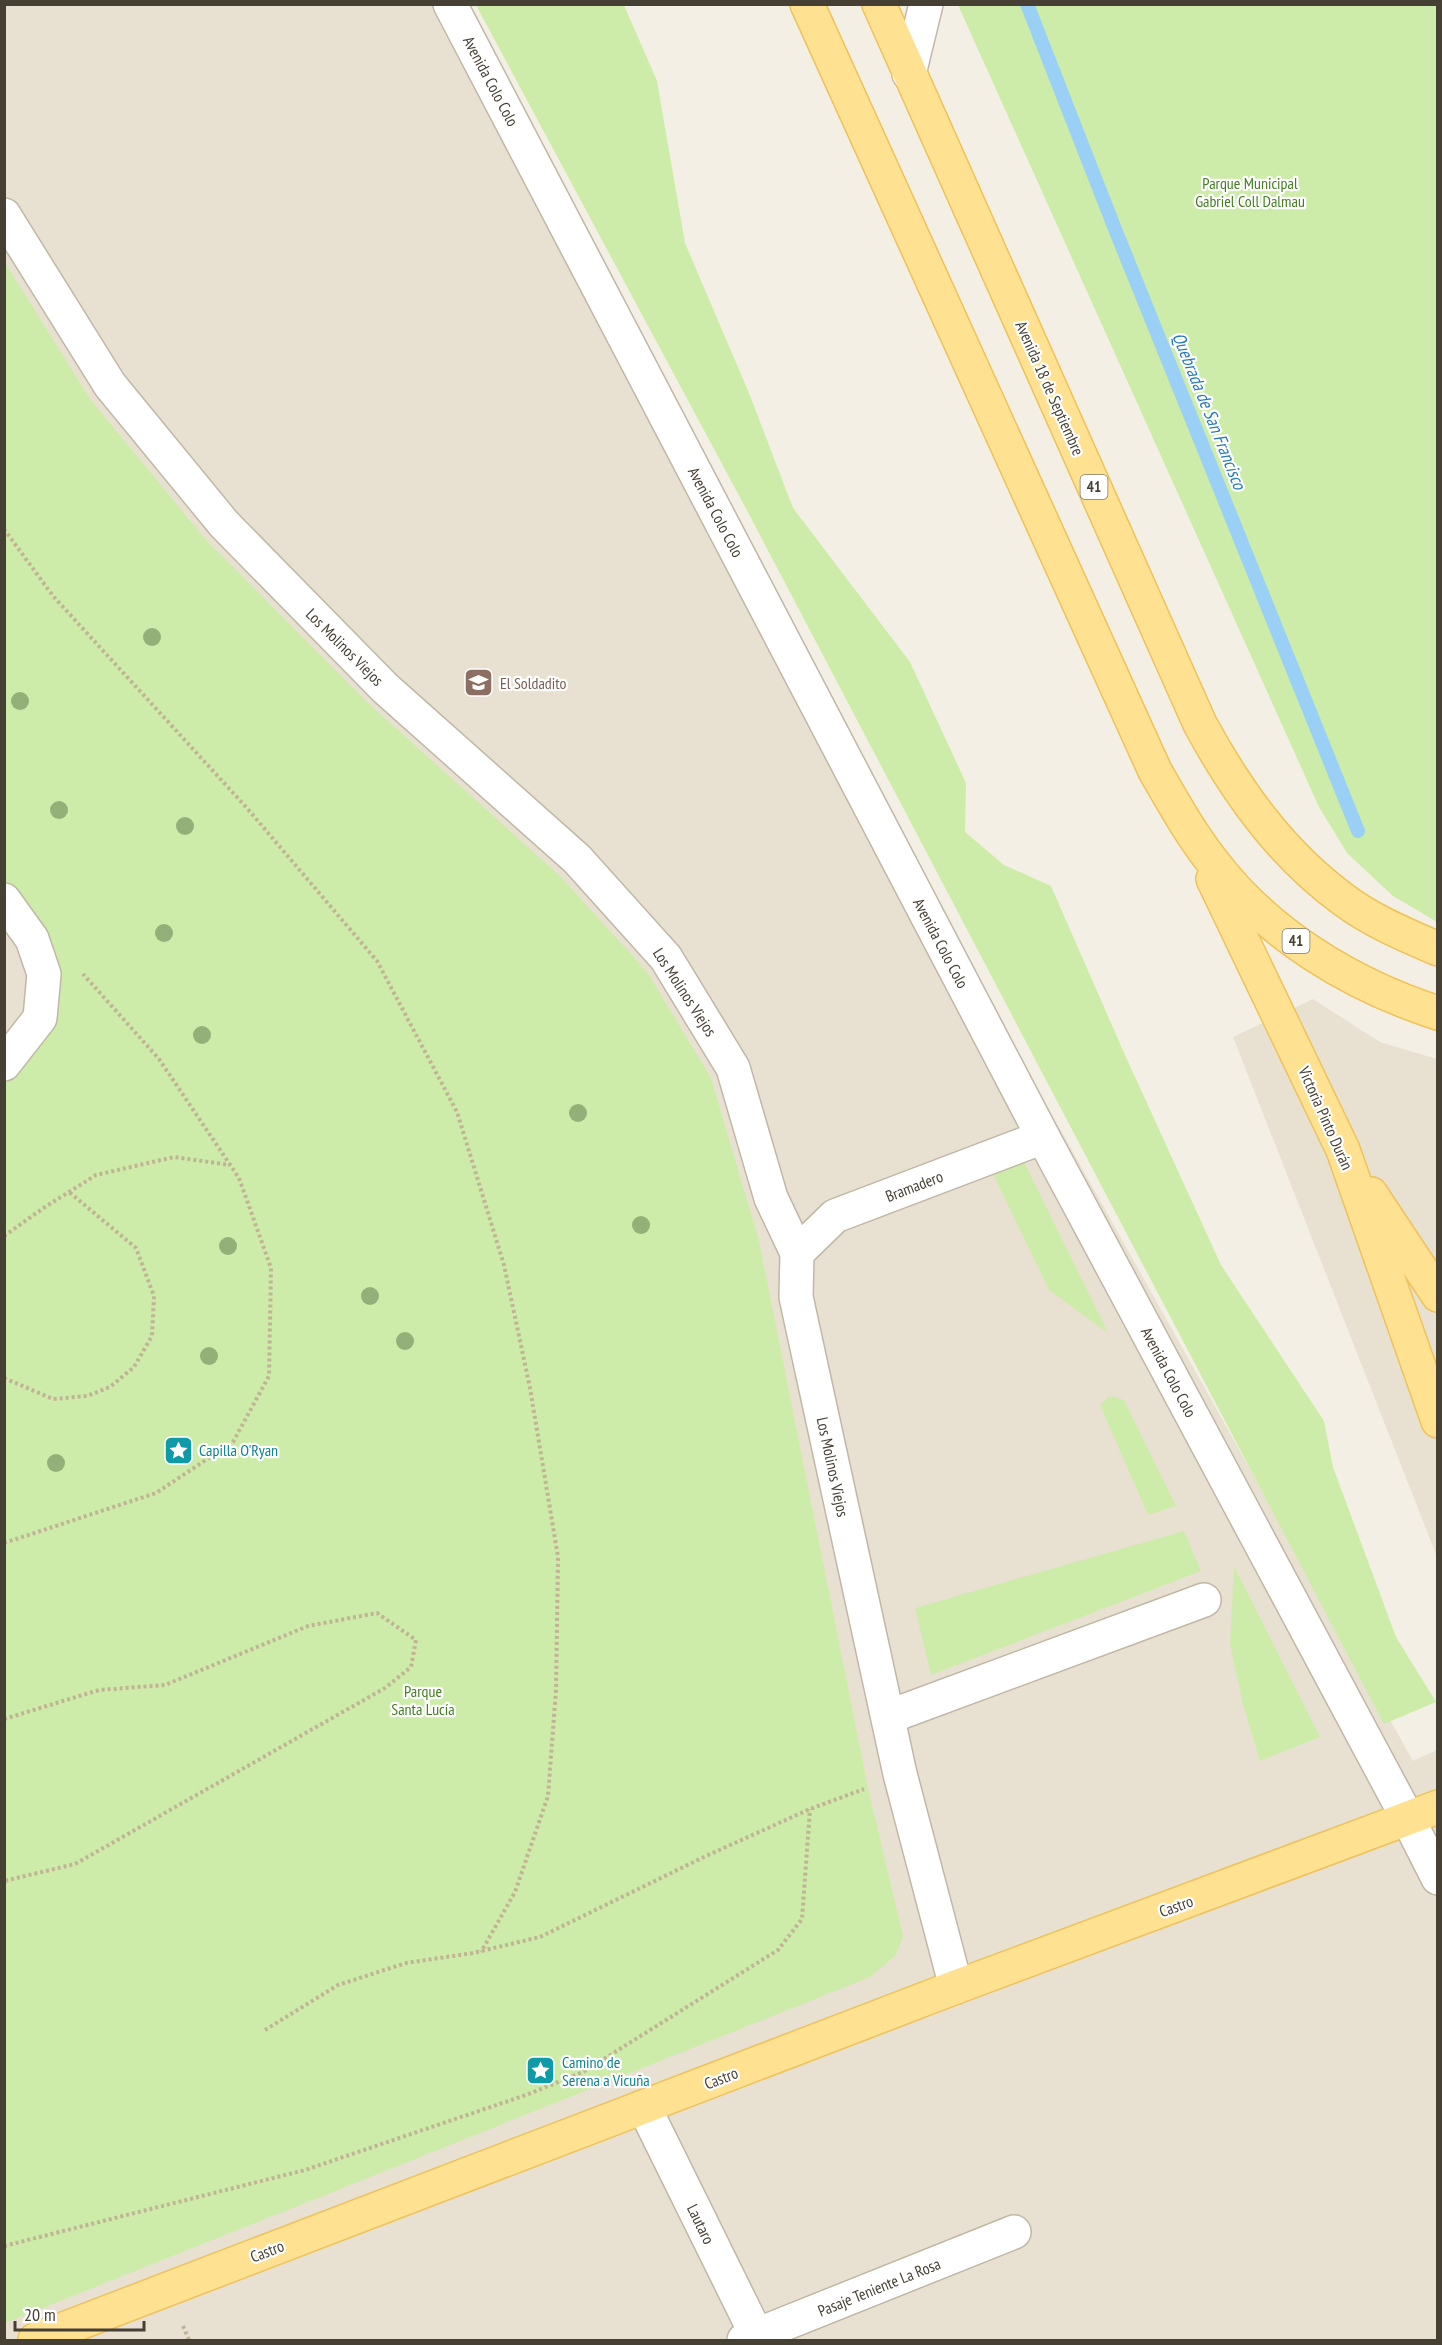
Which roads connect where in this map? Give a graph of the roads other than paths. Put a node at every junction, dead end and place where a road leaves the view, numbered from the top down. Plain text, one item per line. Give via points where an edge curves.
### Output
1 (450, 4) edge
2 (807, 4) edge
3 (879, 4) edge
4 (926, 4) edge
5 (909, 74) junction
6 (4, 215) edge
7 (1187, 826) junction
8 (4, 900) edge
9 (1437, 949) edge
10 (1437, 1013) edge
11 (4, 1064) edge
12 (1043, 1137) junction
13 (1342, 1150) junction
14 (797, 1253) junction
15 (1437, 1295) edge
16 (1437, 1421) edge
17 (1204, 1600) dead end
18 (888, 1717) junction
19 (1423, 1813) edge
20 (1437, 1878) edge
21 (956, 1987) junction
22 (644, 2107) junction
23 (1014, 2232) dead end
24 (753, 2339) edge
25 (35, 2340) edge

1 - 12 street, Avenida Colo Colo
2 - 7 main road, 41 via 1155,771
3 - 5 main road, Avenida 18 de Septiembre / 41
4 - 5 street
5 - 9 main road, Avenida 18 de Septiembre / 41 via 1221,764 1269,830 1345,901
6 - 14 street, Los Molinos Viejos via 110,385 224,524 385,688 577,859 666,958 733,1068 771,1198
7 - 10 main road, 41 via 1241,895 1289,937 1347,974 1404,1002
7 - 13 main road, Victoria Pinto Durán
8 - 11 street via 32,939 44,974 40,1018
12 - 14 street, Bramadero via 835,1216
12 - 19 street, Avenida Colo Colo
13 - 15 main road
13 - 16 main road, Victoria Pinto Durán
14 - 18 street, Los Molinos Viejos via 796,1297
17 - 18 street
18 - 21 street, Los Molinos Viejos
19 - 20 street, Avenida Colo Colo
19 - 21 main road, Castro
21 - 22 main road, Castro
22 - 24 street, Lautaro
22 - 25 main road, Castro
23 - 24 street, Pasaje Teniente La Rosa

